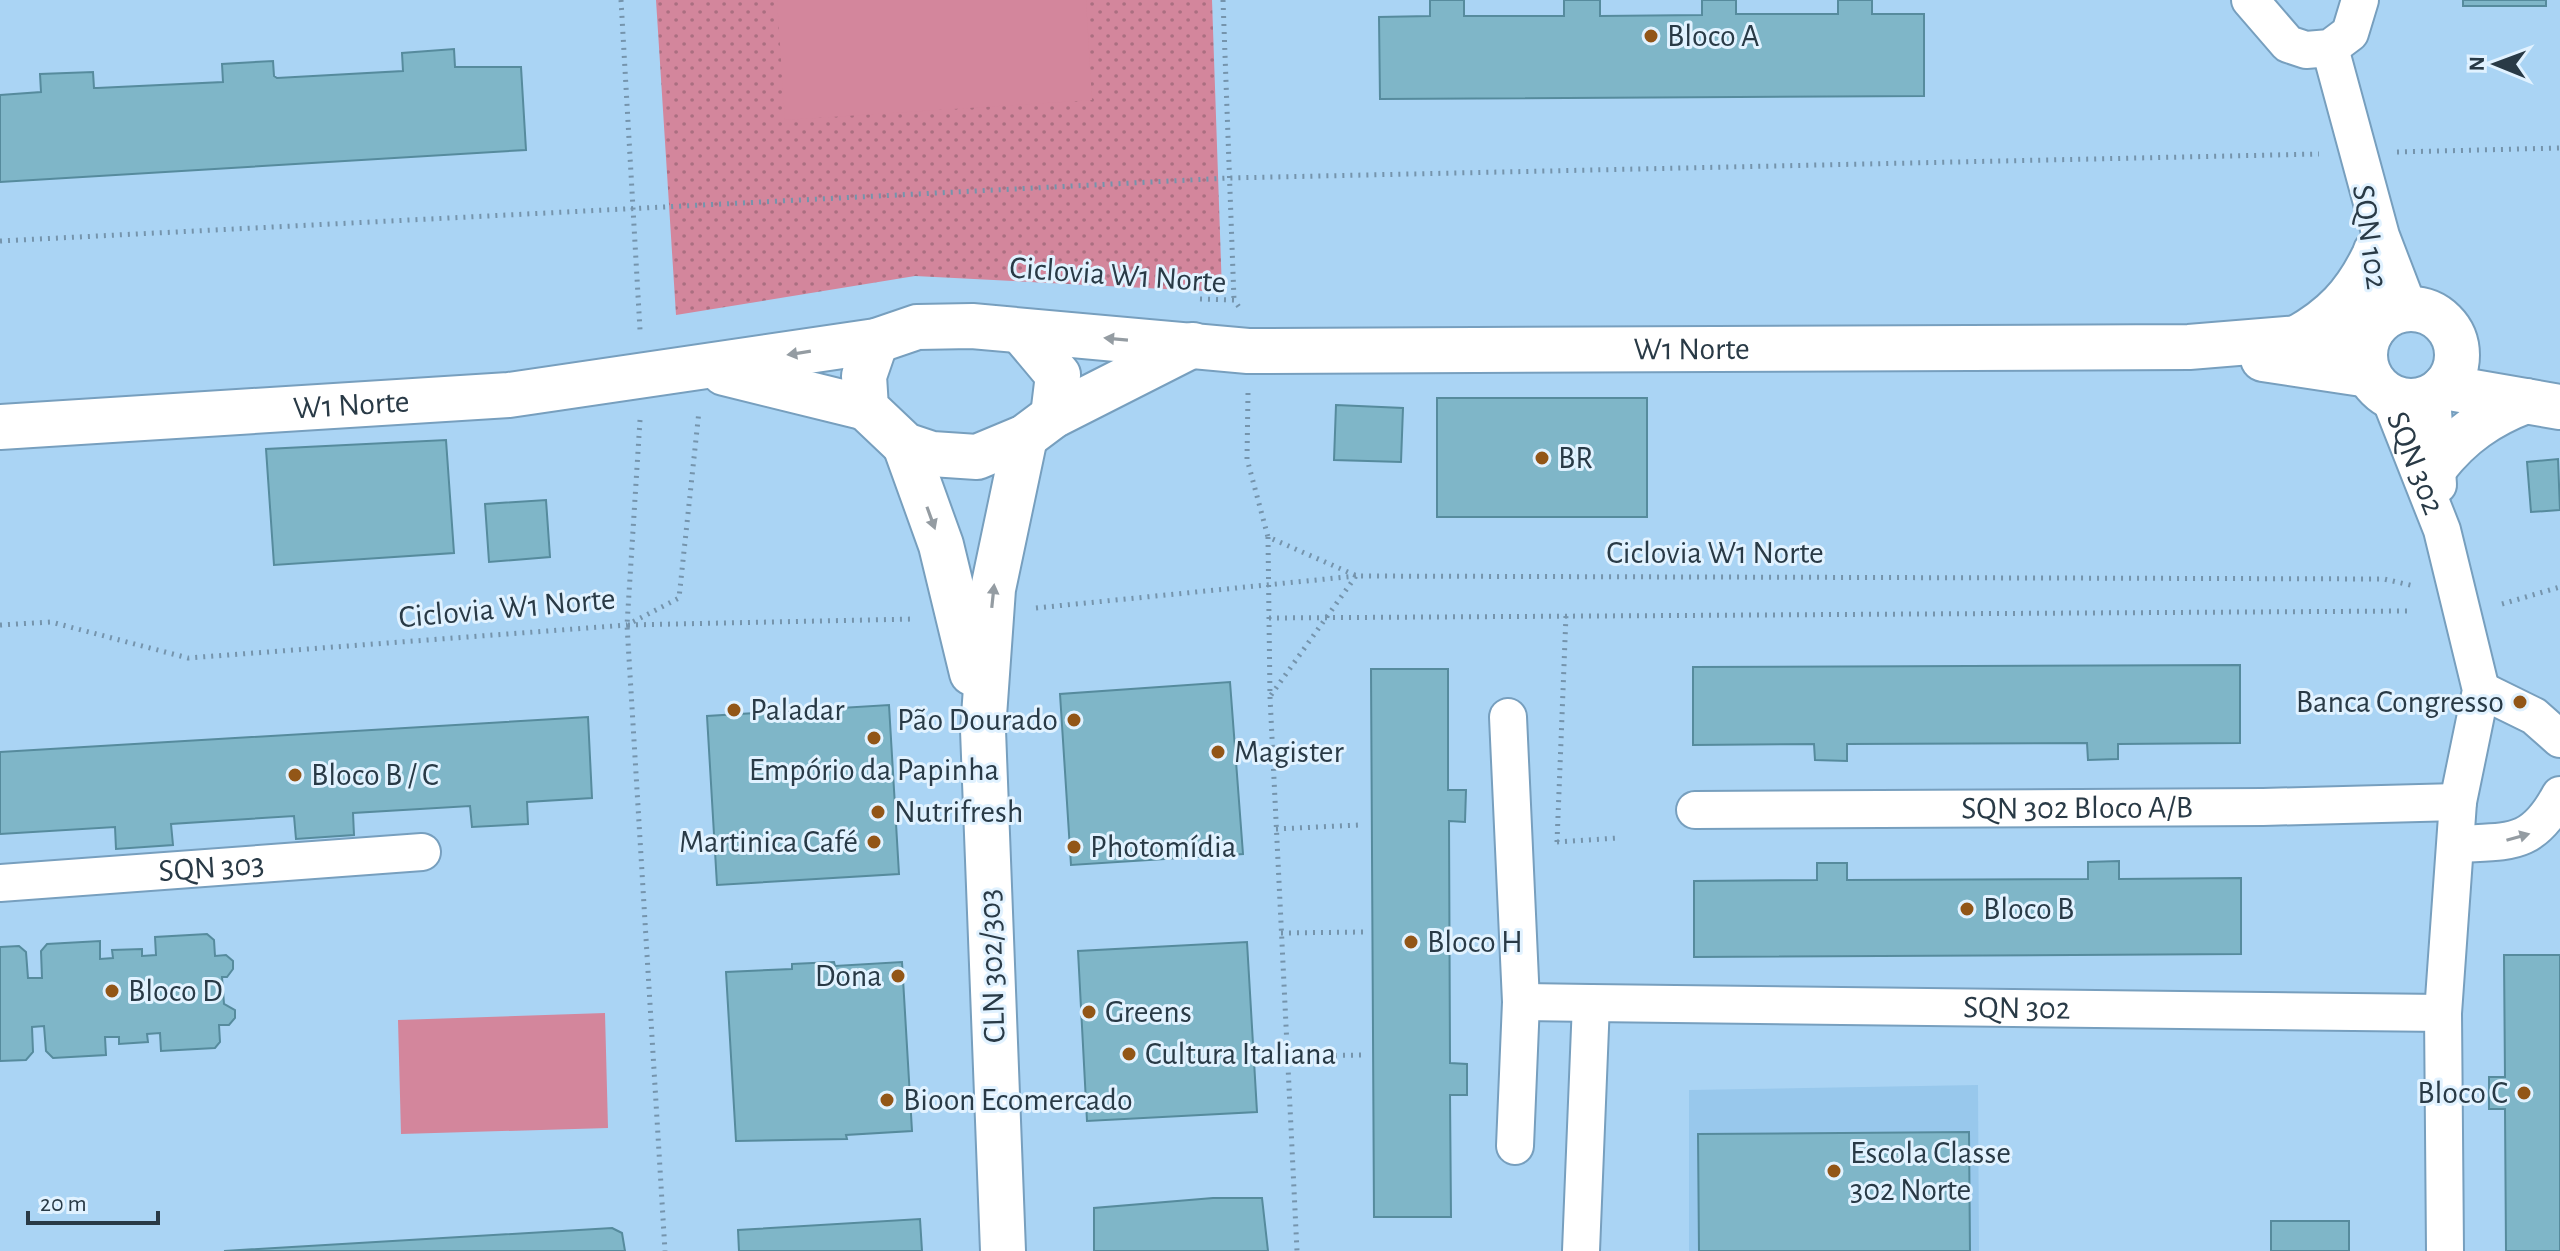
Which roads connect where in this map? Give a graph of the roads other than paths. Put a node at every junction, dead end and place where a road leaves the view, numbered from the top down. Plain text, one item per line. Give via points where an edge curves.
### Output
1 (2250, 0) edge
2 (2360, 0) edge
3 (2330, 48) junction
4 (2359, 154) junction
5 (2373, 258) junction
6 (2387, 320) junction
7 (1021, 331) junction
8 (2295, 339) junction
9 (876, 341) junction
10 (1193, 345) junction
11 (2189, 347) junction
12 (702, 368) junction
13 (2444, 380) junction
14 (2379, 386) junction
15 (2549, 396) edge
16 (866, 408) junction
17 (0, 427) edge
18 (1039, 427) junction
19 (905, 445) junction
20 (2436, 466) junction
21 (2442, 530) junction
22 (2481, 690) junction
23 (1508, 717) dead end
24 (983, 730) junction
25 (2560, 739) edge
26 (2560, 795) edge
27 (2458, 802) junction
28 (1695, 810) dead end
29 (2457, 844) junction
30 (422, 852) dead end
31 (0, 883) edge
32 (1521, 1002) junction
33 (1591, 1003) junction
34 (2443, 1013) junction
35 (1515, 1146) dead end
36 (1003, 1251) edge
37 (1581, 1251) edge
38 (2445, 1251) edge

1 - 3 street via 2288,44 2306,50
2 - 3 street via 2350,33
3 - 4 street, SQN 102
4 - 5 street, SQN 102
4 - 6 street, SQN 102 via 2381,236
5 - 6 street, SQN 102
5 - 8 street via 2343,306
6 - 8 street, W1 Norte
6 - 13 street via 2425,311 2449,329
6 - 14 street via 2365,354
7 - 9 street via 917,327
10 -> 7 street, W1 Norte
7 - 18 street via 1058,375
8 - 11 street, W1 Norte
9 -> 12 street, W1 Norte
9 - 16 street via 864,376
10 - 11 street, W1 Norte via 1248,351
10 - 18 street
11 - 14 street, W1 Norte
12 - 16 street, W1 Norte
12 - 17 street, W1 Norte via 509,395
13 - 14 street via 2403,400
13 - 15 street
13 - 20 street, SQN 302
14 - 21 street, SQN 302
15 - 20 street via 2498,412 2473,428
16 - 19 street
18 - 19 street via 977,457 932,454
24 -> 18 street, CLN 302/303 via 993,589
19 -> 24 street, CLN 302/303 via 941,545
20 - 21 street, SQN 302
21 - 22 street, SQN 302
22 - 25 street via 2534,716
22 - 27 street, SQN 302
23 - 32 street
24 - 36 street, CLN 302/303
29 -> 26 street via 2534,833
27 - 28 street, SQN 302 Bloco A/B
27 - 29 street, SQN 302
29 - 34 street, SQN 302
30 - 31 street, SQN 303
32 - 33 street, SQN 302
32 - 35 street
33 - 34 street, SQN 302
33 - 37 street
34 - 38 street, SQN 302

